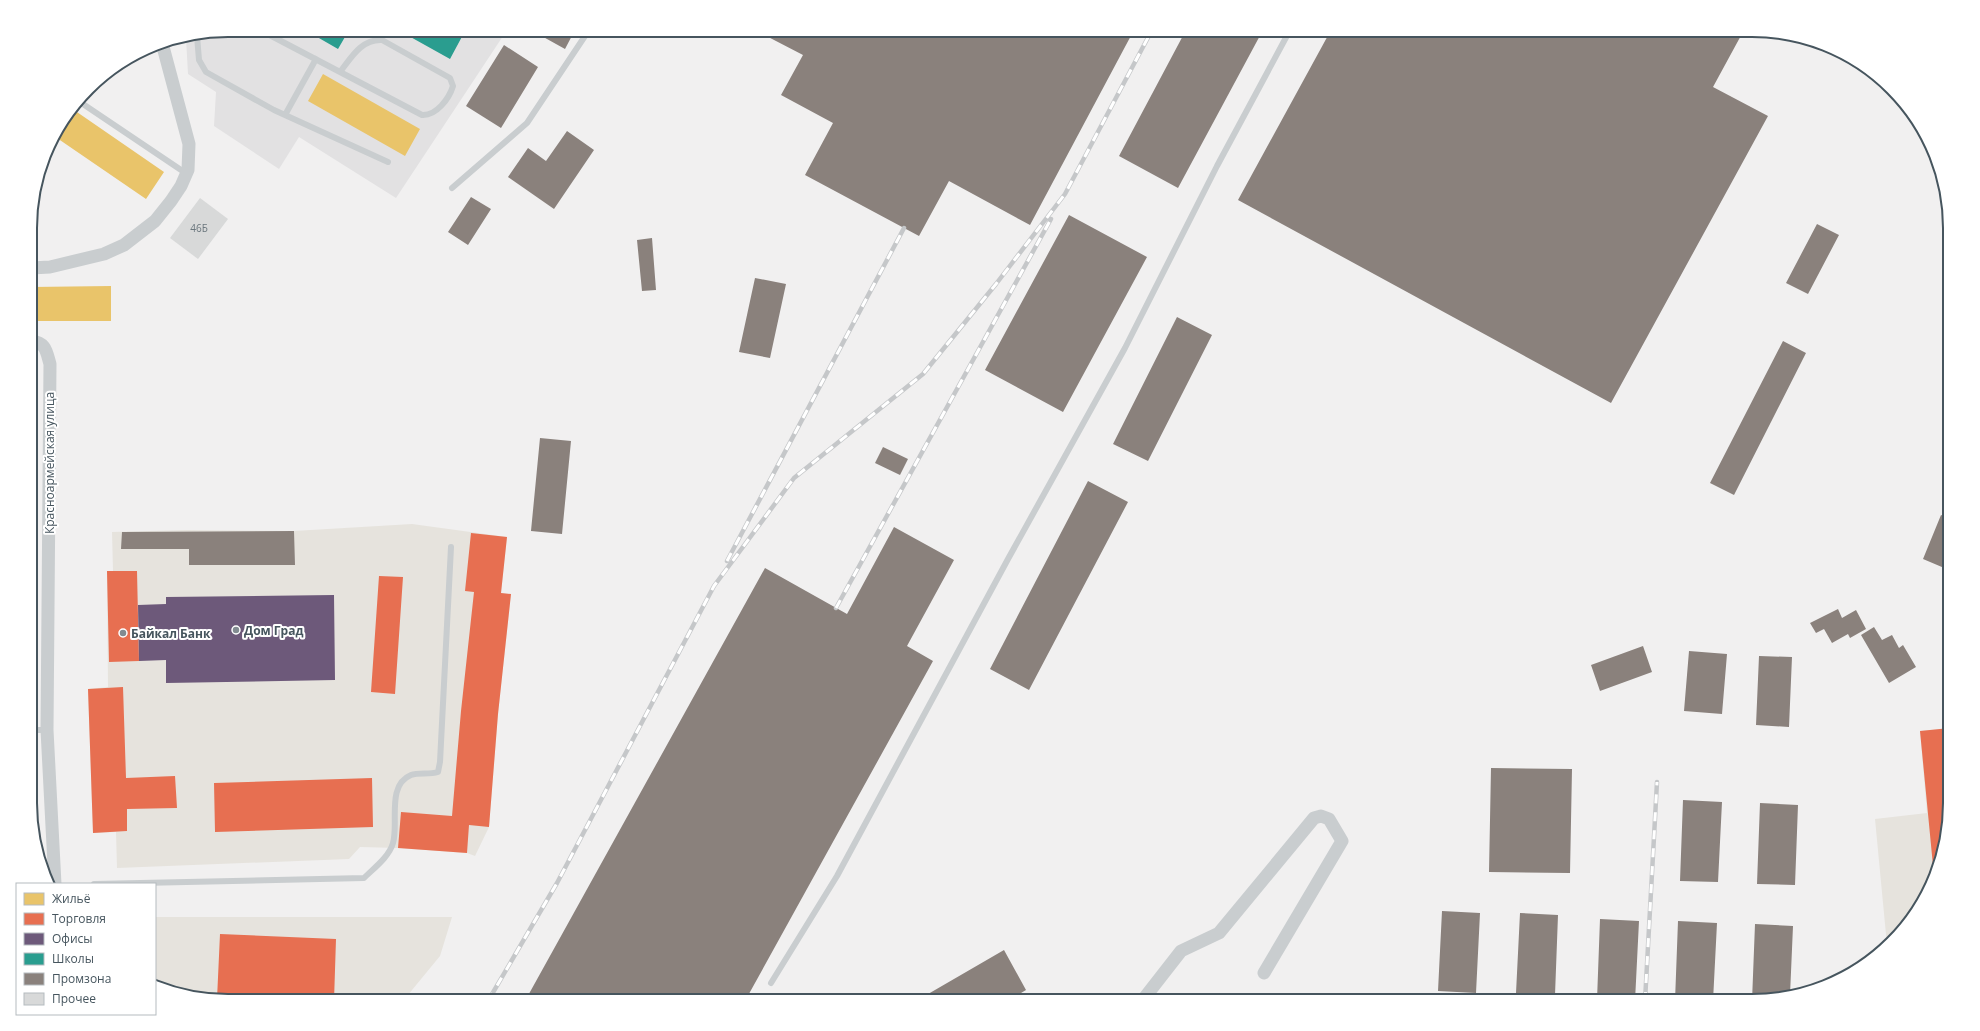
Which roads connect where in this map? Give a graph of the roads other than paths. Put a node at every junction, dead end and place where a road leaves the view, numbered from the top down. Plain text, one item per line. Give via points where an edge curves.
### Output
1 (273, 37) edge
2 (584, 37) edge
3 (1286, 37) edge
4 (197, 40) edge
5 (164, 48) edge
6 (316, 60) junction
7 (340, 72) junction
8 (83, 104) edge
9 (285, 115) junction
10 (388, 162) dead end
11 (187, 174) junction
12 (452, 188) dead end
13 (37, 268) edge
14 (37, 342) edge
15 (451, 547) dead end
16 (37, 730) edge
17 (47, 730) junction
18 (52, 876) edge
19 (139, 883) edge
20 (1264, 973) dead end
21 (770, 983) dead end
22 (1147, 994) edge

1 - 6 lane
2 - 12 lane via 527,122
3 - 21 lane via 1217,166 1126,348 837,876
4 - 9 lane via 199,60 206,72
5 - 11 street via 190,144
6 - 7 lane
6 - 9 lane
7 - 7 lane via 422,115 430,115 438,110 453,86 450,78 382,40 364,44
8 - 11 lane
9 - 10 lane
11 - 13 street via 155,221 124,245 104,254
14 - 17 street, Красноармейская улица via 46,349 50,364
15 - 19 lane via 438,772 411,775 400,784 396,794 394,842 389,853 364,878
16 - 17 lane
17 - 18 street, Красноармейская улица
20 - 22 street via 1342,841 1329,819 1321,816 1314,818 1219,933 1181,951

